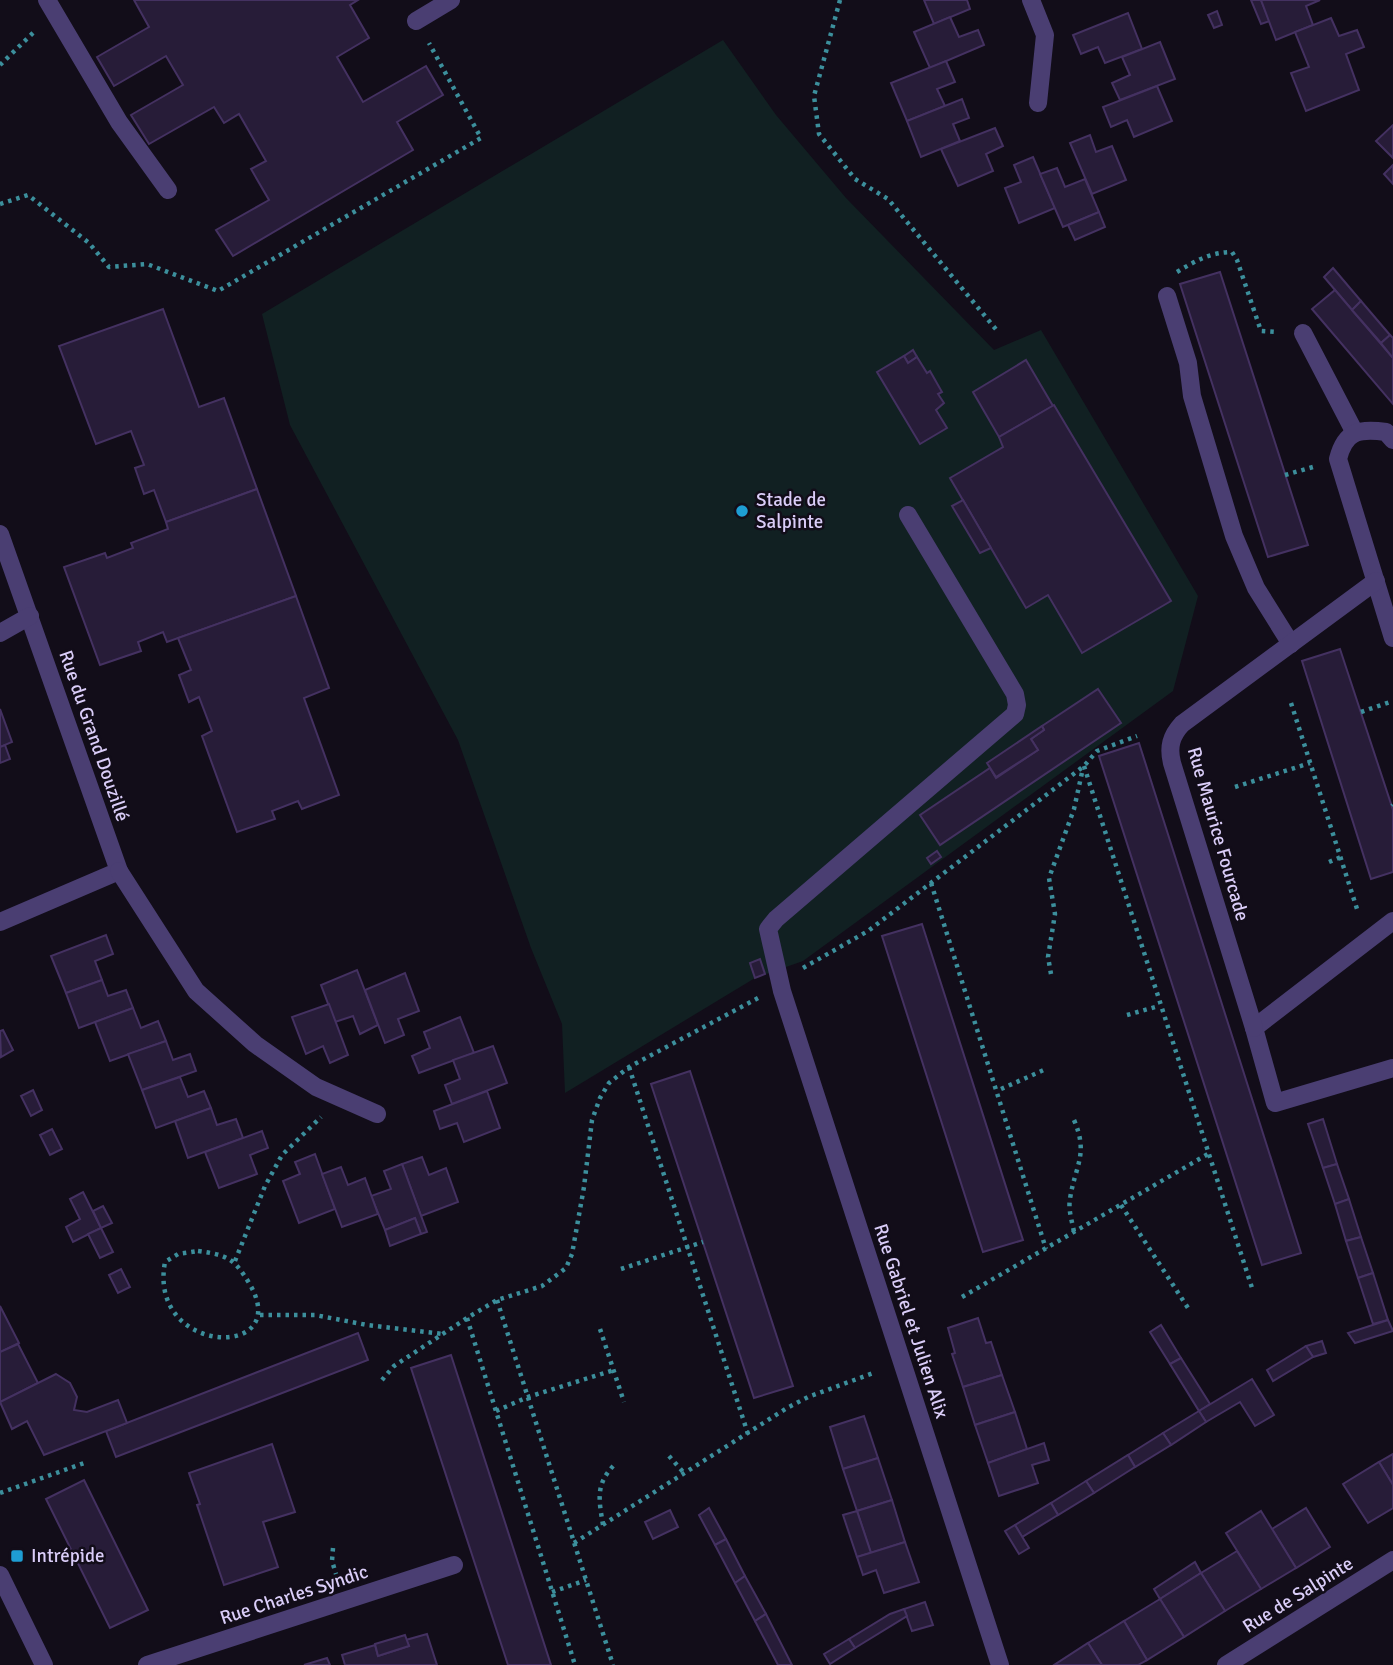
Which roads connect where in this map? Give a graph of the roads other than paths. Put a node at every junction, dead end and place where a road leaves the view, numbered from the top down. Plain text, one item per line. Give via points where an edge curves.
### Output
1 (451, 0) edge
2 (1031, 0) edge
3 (50, 6) edge
4 (416, 21) road end
5 (1038, 103) dead end
6 (168, 190) dead end
7 (1167, 296) dead end
8 (1303, 333) road end
9 (1355, 433) junction
10 (1393, 440) edge
11 (908, 515) dead end
12 (0, 534) edge
13 (1376, 581) junction
14 (30, 616) junction
15 (1390, 616) edge
16 (0, 633) edge
17 (1393, 638) edge
18 (1291, 644) junction
19 (119, 871) junction
20 (1393, 921) edge
21 (0, 922) edge
22 (1254, 1028) junction
23 (1393, 1068) edge
24 (377, 1114) dead end
25 (1393, 1560) edge
26 (454, 1564) dead end
27 (0, 1575) edge
28 (44, 1665) edge
29 (147, 1665) edge
30 (1000, 1665) edge
31 (1226, 1665) edge

1 - 4 street
2 - 5 street via 1045,35
3 - 6 street via 119,122
7 - 18 street via 1234,537 1256,587
8 - 9 street
9 - 10 street via 1386,432
9 - 13 street via 1342,443 1338,459
11 - 30 street, Rue Gabriel et Julien Alix via 1015,694 1015,714 768,929 781,986
12 - 14 street, Rue du Grand Douzillé
13 - 15 street
13 - 18 street, Rue Maurice Fourcade
14 - 16 street
14 - 19 street, Rue du Grand Douzillé
15 - 17 street
18 - 22 street, Rue Maurice Fourcade via 1182,724 1173,734 1169,751
19 - 21 street
19 - 24 street, Rue du Grand Douzillé via 196,991 255,1045 316,1087
20 - 22 street
22 - 23 street, Rue Maurice Fourcade via 1275,1103
25 - 31 street, Rue de Salpinte
26 - 29 street, Rue Charles Syndic
27 - 28 street

